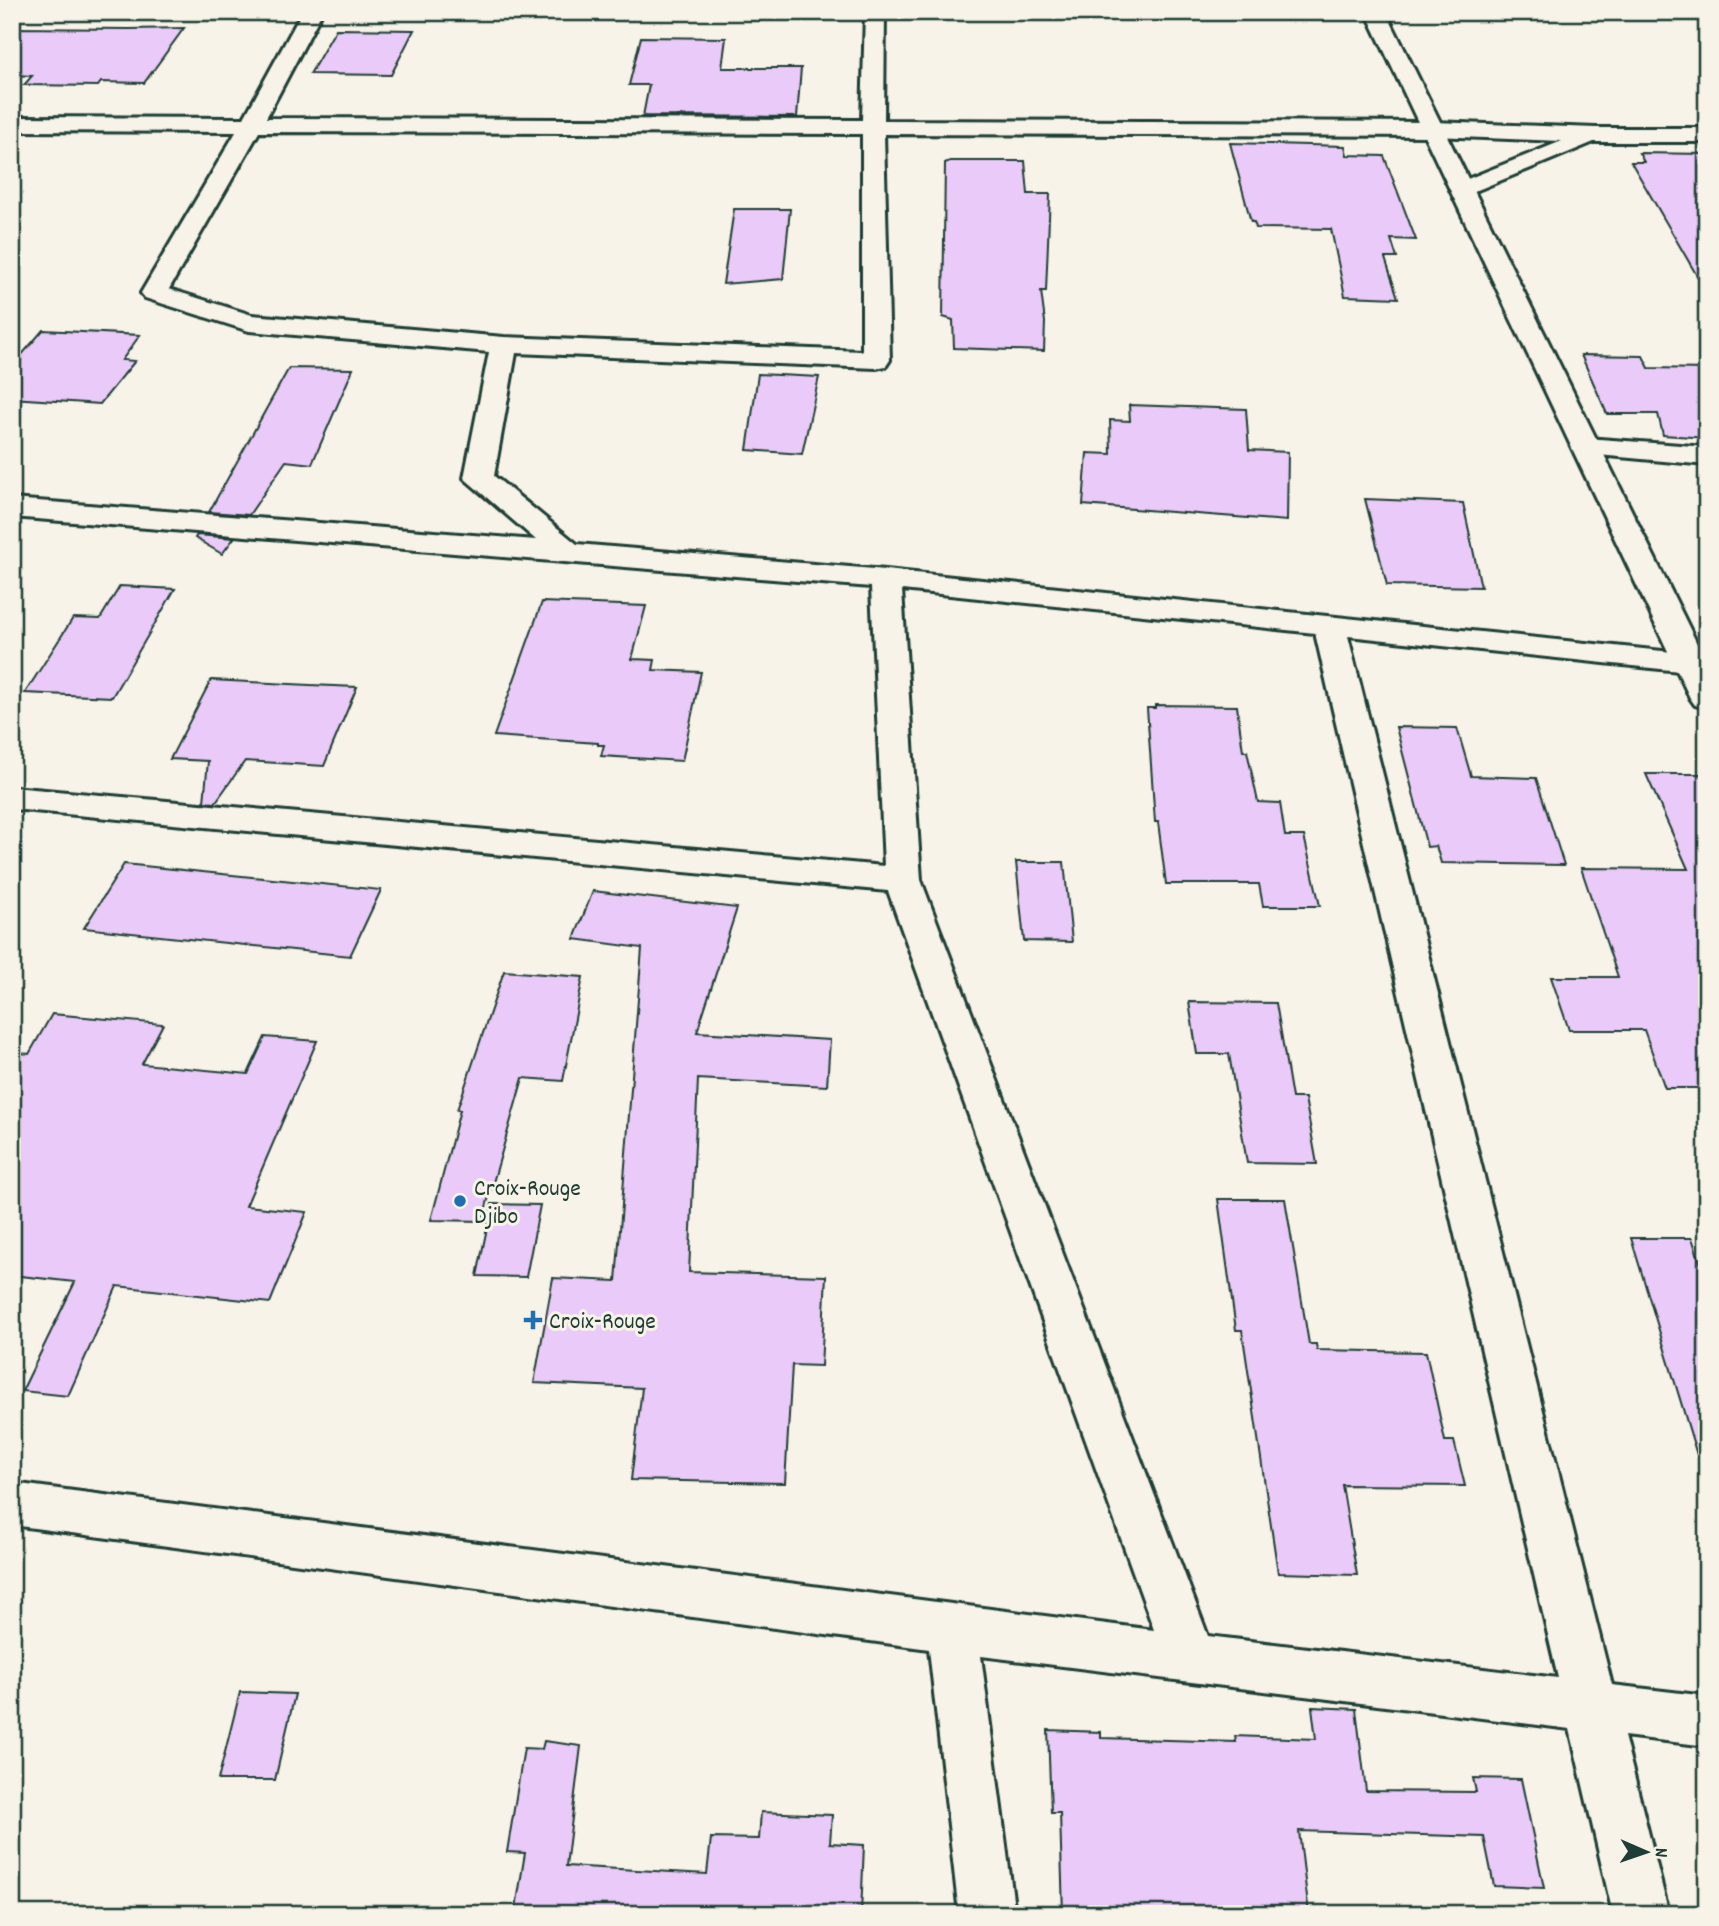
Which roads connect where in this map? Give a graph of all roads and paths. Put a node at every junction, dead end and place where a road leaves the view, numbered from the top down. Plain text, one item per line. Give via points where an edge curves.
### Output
1 (312, 12) edge
2 (875, 12) edge
3 (1376, 12) edge
4 (12, 124) edge
5 (252, 124) junction
6 (873, 126) junction
7 (1434, 129) junction
8 (1596, 135) junction
9 (1707, 135) edge
10 (1463, 188) junction
11 (504, 345) junction
12 (1586, 447) junction
13 (1707, 456) edge
14 (12, 509) edge
15 (569, 552) junction
16 (886, 579) junction
17 (1329, 624) junction
18 (1701, 683) edge
19 (12, 798) edge
20 (903, 880) junction
21 (12, 1504) edge
22 (952, 1628) junction
23 (1190, 1658) junction
24 (1593, 1708) junction
25 (1707, 1721) edge
26 (987, 1914) edge
27 (1641, 1914) edge

1 - 5 street
2 - 6 street
3 - 7 street
4 - 5 street
5 - 6 street
5 - 11 street via 154,293 249,323
6 - 7 street
6 - 11 street via 876,360
7 - 8 street
7 - 10 street
8 - 9 street
8 - 10 street
10 - 12 street
11 - 15 street via 479,478
12 - 13 street
12 - 18 street
14 - 15 street
15 - 16 street
16 - 17 street
16 - 20 street
17 - 18 street
17 - 24 street
19 - 20 street
20 - 23 street
21 - 22 street
22 - 23 street
22 - 26 street
23 - 24 street
24 - 25 street
24 - 27 street

